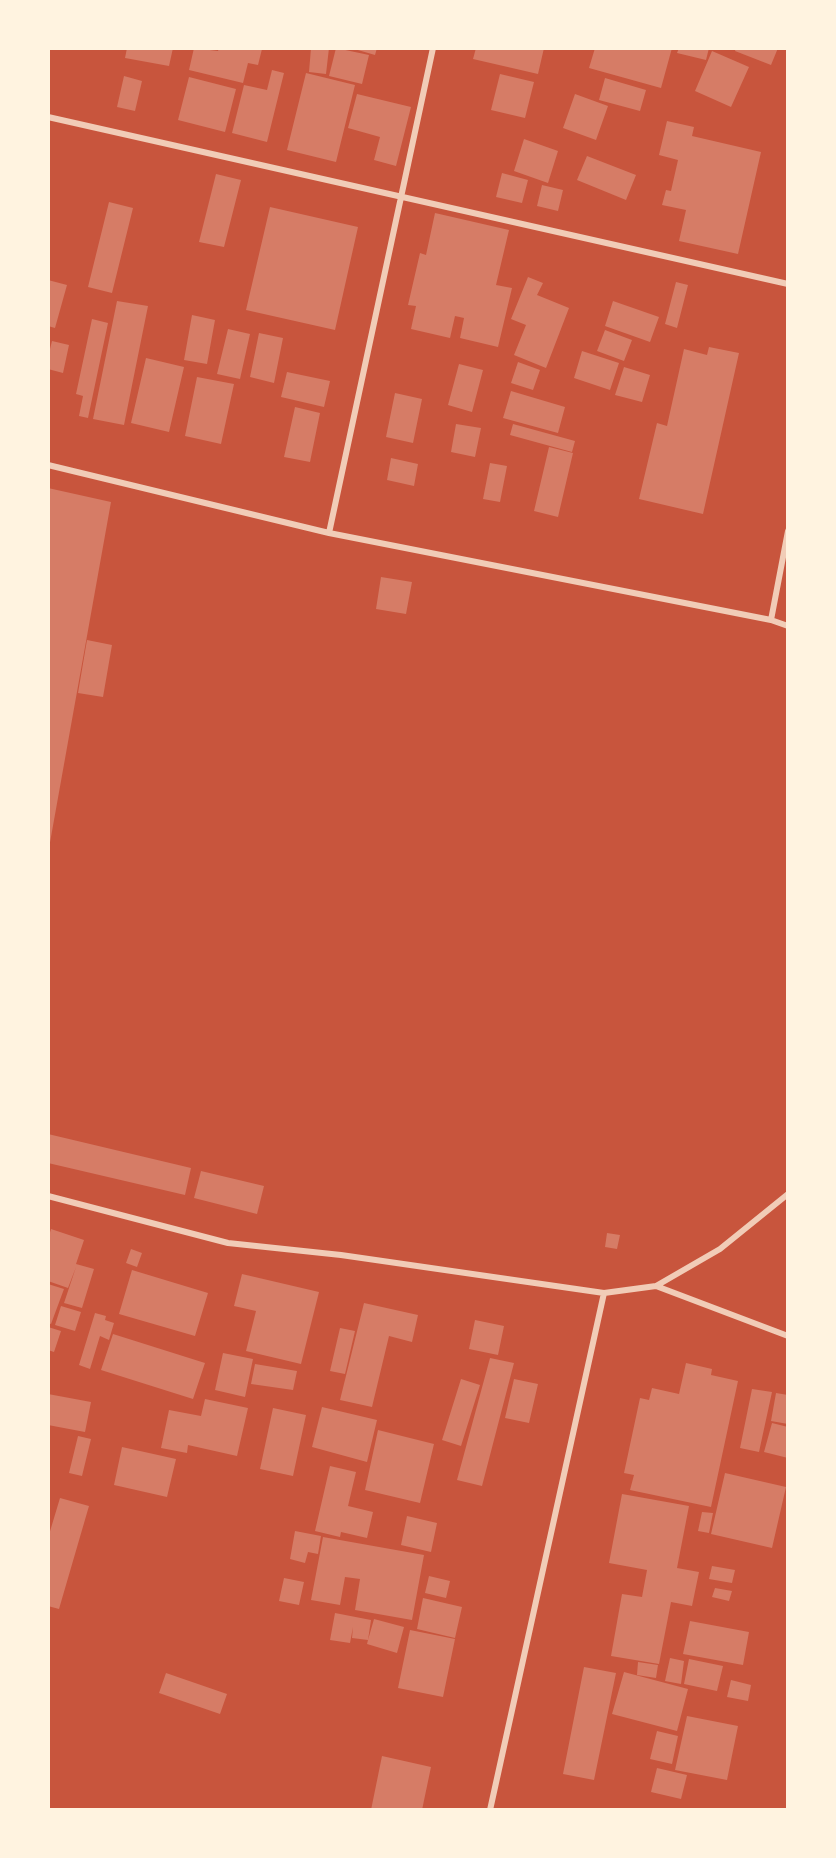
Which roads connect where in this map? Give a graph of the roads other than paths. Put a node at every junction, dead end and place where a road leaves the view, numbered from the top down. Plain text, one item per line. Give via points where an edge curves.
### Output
1 (433, 48) edge
2 (48, 117) edge
3 (402, 197) junction
4 (788, 284) edge
5 (48, 465) edge
6 (788, 531) edge
7 (328, 533) junction
8 (771, 620) junction
9 (788, 626) edge
10 (788, 1194) edge
11 (48, 1196) edge
12 (656, 1286) junction
13 (604, 1293) junction
14 (788, 1336) edge
15 (490, 1810) edge

1 - 3 street
2 - 3 street
3 - 4 street
3 - 7 street
5 - 7 street
6 - 8 street
7 - 8 street
8 - 9 street
10 - 12 street via 720,1250
11 - 13 street via 228,1243
12 - 13 street
12 - 14 street
13 - 15 street

